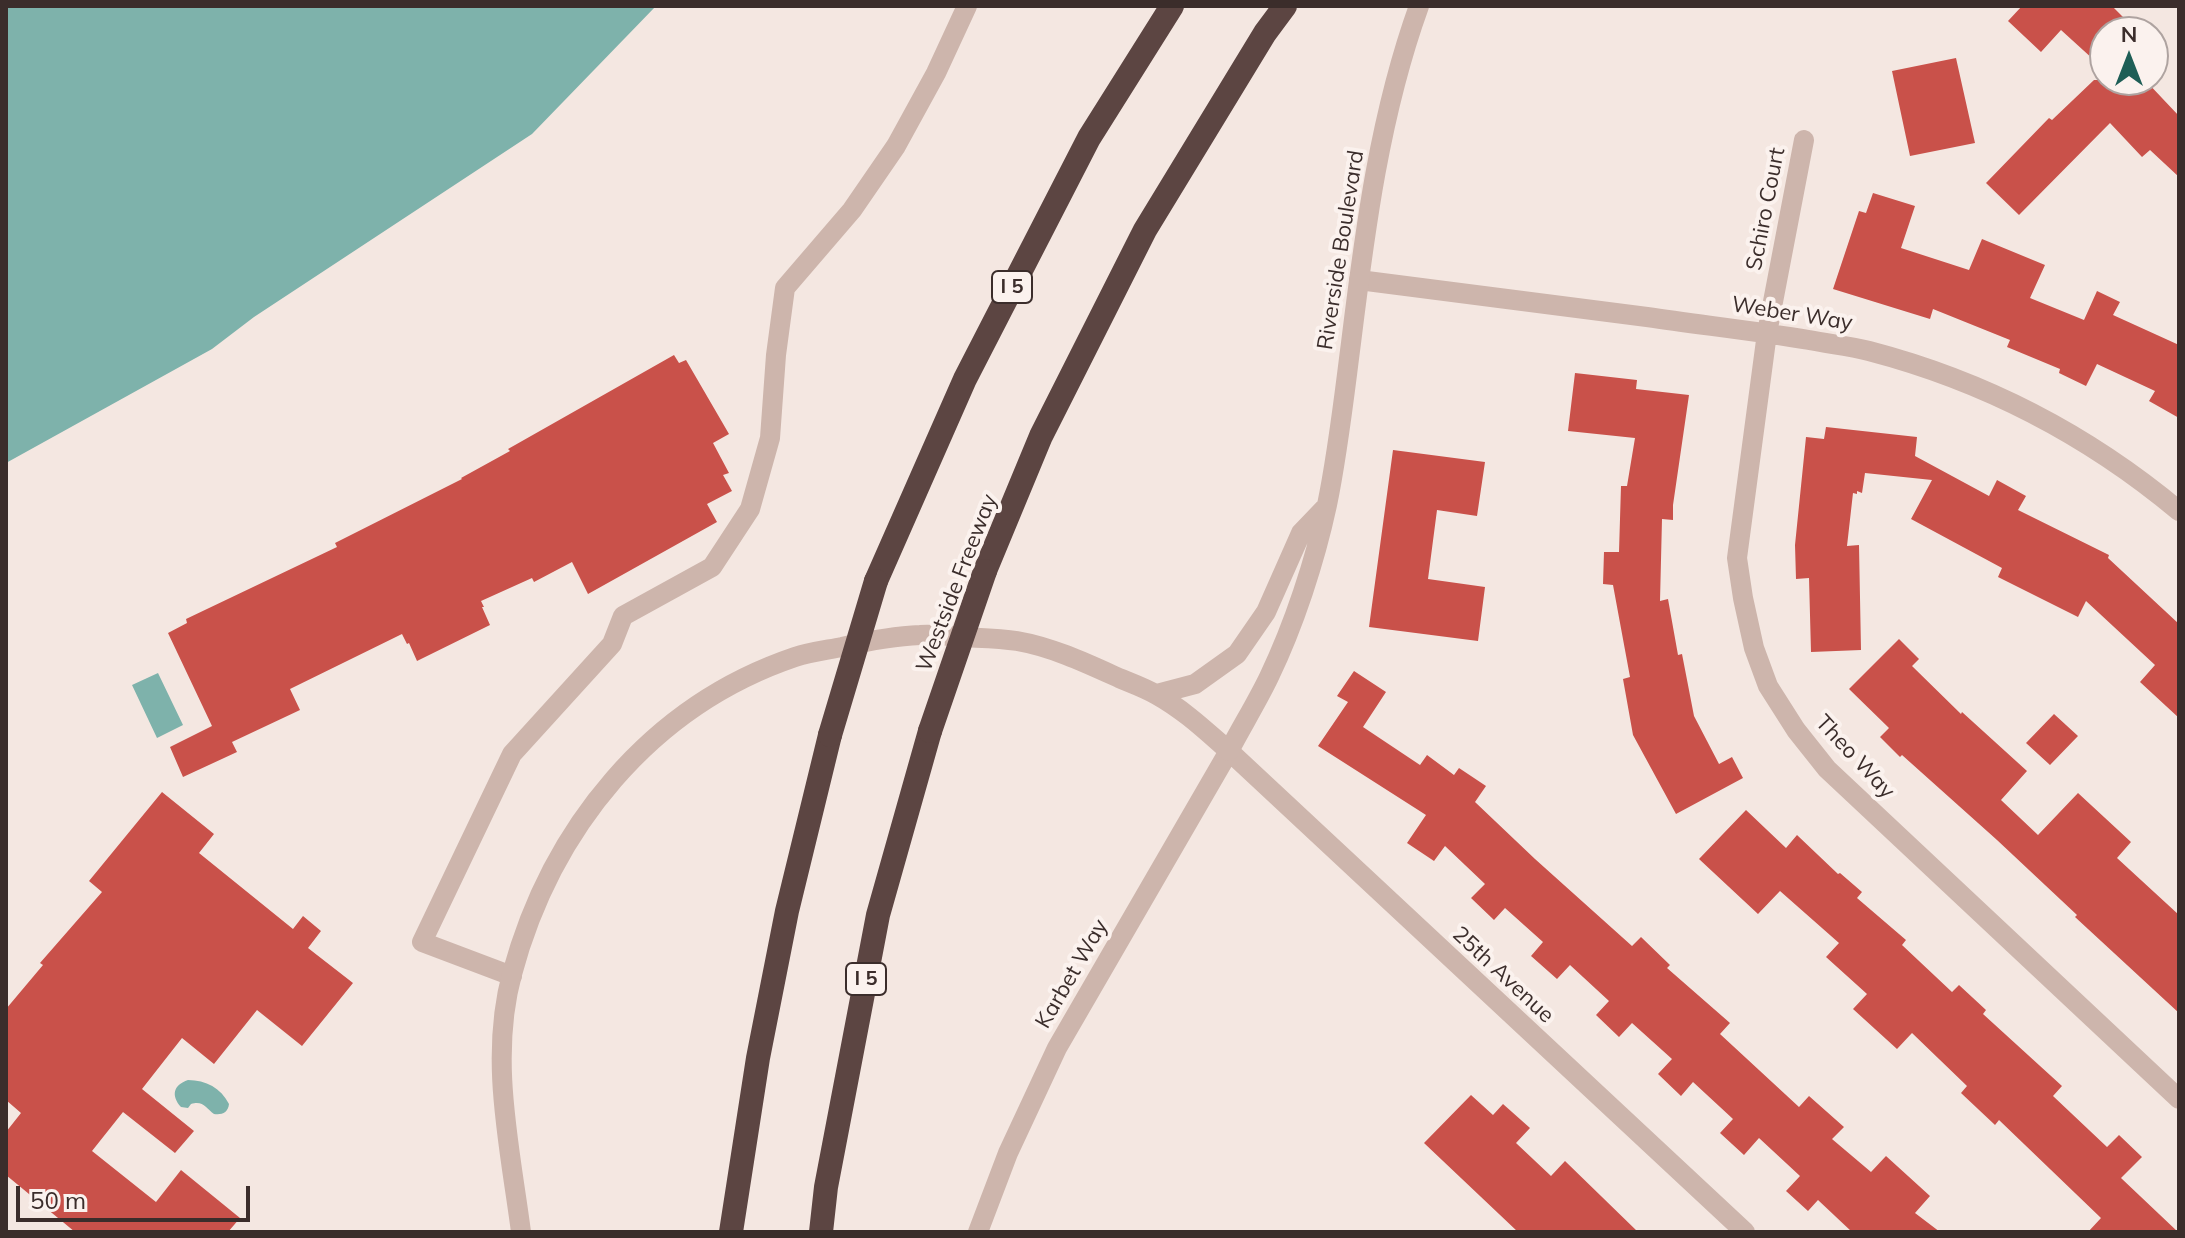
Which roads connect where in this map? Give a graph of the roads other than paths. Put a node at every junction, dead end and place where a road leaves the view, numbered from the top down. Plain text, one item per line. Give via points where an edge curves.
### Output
1 (967, 6) edge
2 (1172, 6) edge
3 (1285, 6) edge
4 (1419, 6) edge
5 (1804, 140) dead end
6 (1359, 280) junction
7 (1767, 333) junction
8 (1327, 506) junction
9 (2179, 511) edge
10 (1157, 694) junction
11 (1229, 751) junction
12 (512, 976) junction
13 (2179, 1099) edge
14 (521, 1232) edge
15 (731, 1232) edge
16 (821, 1232) edge
17 (978, 1232) edge
18 (1745, 1232) edge

1 - 12 street via 896,146 852,210 785,288 770,438 750,509 712,567 623,616 612,644 512,754 422,942
2 - 15 highway, I 5, bridge via 1082,152 965,379 876,581 830,735 787,911
3 - 16 highway, Westside Freeway / I 5, bridge via 1145,230 1041,436 985,571 930,731 878,915
4 - 6 street, Riverside Boulevard via 1383,129
5 - 7 street, Schiro Court
6 - 7 street, Weber Way
6 - 8 street, Riverside Boulevard
7 - 9 street, Weber Way via 1867,350 1983,389 2102,453
7 - 13 street, Theo Way via 1737,558 1754,648 1768,686 1827,769
8 - 10 street via 1301,533 1266,612 1237,654 1195,684
8 - 11 street, Riverside Boulevard via 1270,675
10 - 11 street
10 - 12 street via 1051,649 1015,640 921,635 796,657 756,673 669,726 609,783 548,876
11 - 17 street, Karbet Way via 1057,1048
11 - 18 street, 25th Avenue
12 - 14 street via 501,1059

